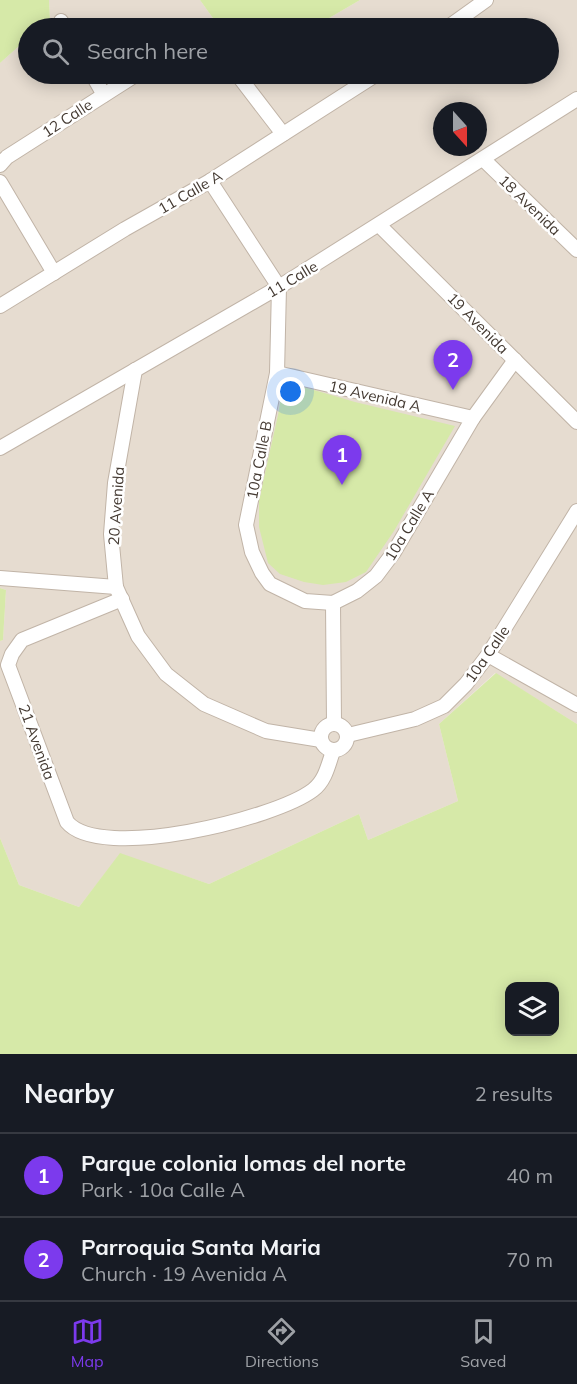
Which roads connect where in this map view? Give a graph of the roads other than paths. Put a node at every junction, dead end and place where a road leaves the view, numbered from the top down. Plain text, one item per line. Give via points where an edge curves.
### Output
1 (486, 0) edge
2 (461, 18) edge
3 (98, 84) edge
4 (120, 84) edge
5 (245, 84) edge
6 (361, 84) edge
7 (104, 94) junction
8 (577, 99) edge
9 (283, 134) junction
10 (483, 159) junction
11 (0, 165) edge
12 (210, 181) junction
13 (0, 182) edge
14 (379, 225) junction
15 (577, 250) edge
16 (54, 273) junction
17 (279, 287) junction
18 (0, 306) edge
19 (515, 360) junction
20 (135, 370) junction
21 (277, 373) junction
22 (473, 418) junction
23 (577, 422) edge
24 (0, 448) edge
25 (577, 511) edge
26 (0, 578) edge
27 (119, 593) junction
28 (333, 603) junction
29 (488, 655) junction
30 (577, 705) edge
31 (334, 724) junction
32 (348, 735) junction
33 (321, 740) junction
34 (333, 751) junction

1 - 2 street
3 - 7 street
4 - 7 street, 12 Calle
5 - 9 street
6 - 9 street, 11 Calle A
7 - 11 street, 12 Calle
8 - 10 street, 11 Calle
9 - 12 street, 11 Calle A
10 - 14 street, 11 Calle
10 - 15 street, 18 Avenida
12 - 16 street, 11 Calle A
12 - 17 street
13 - 16 street
14 - 17 street, 11 Calle
14 - 19 street, 19 Avenida
16 - 18 street, 11 Calle A
17 - 20 street, 11 Calle
17 - 21 street, 10a Calle B
19 - 22 street, 10a Calle A
19 - 23 street, 19 Avenida
20 - 24 street, 11 Calle
20 - 27 street, 20 Avenida via 111,534
21 - 22 street, 19 Avenida A
21 - 28 street, 10a Calle B via 246,525 252,552 270,584 305,601
22 - 28 street, 10a Calle A via 376,576
25 - 29 street, 10a Calle
26 - 27 street
27 - 33 street, 20 Avenida via 138,636 166,674 204,704 266,731
27 - 34 street, 21 Avenida via 22,640 9,665 67,822 73,829 93,837 142,838 203,831 295,802 322,782
28 - 31 street
29 - 30 street
29 - 32 street, 10a Calle via 444,706 415,719
31 - 32 street
31 - 33 street via 321,732
32 - 34 street via 341,749
33 - 34 street

